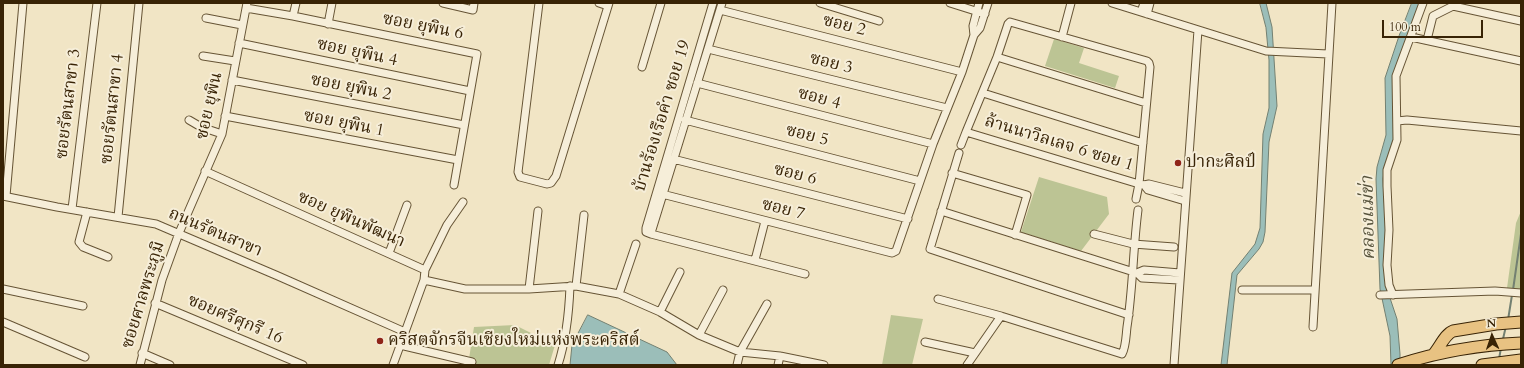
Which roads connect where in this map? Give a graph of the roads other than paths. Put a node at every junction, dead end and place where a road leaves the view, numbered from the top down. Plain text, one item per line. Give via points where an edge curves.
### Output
1 (23, 3) edge
2 (97, 3) edge
3 (139, 3) edge
4 (296, 3) edge
5 (332, 3) edge
6 (443, 3) edge
7 (538, 3) edge
8 (599, 3) edge
9 (661, 3) edge
10 (713, 3) edge
11 (820, 3) edge
12 (950, 3) edge
13 (979, 3) edge
14 (988, 3) edge
15 (1071, 3) edge
16 (1112, 3) edge
17 (1144, 3) edge
18 (1150, 3) edge
19 (1332, 3) edge
20 (1423, 3) edge
21 (246, 5) edge
22 (609, 5) edge
23 (473, 6) edge
24 (721, 7) edge
25 (976, 11) junction
26 (1144, 13) junction
27 (985, 14) junction
28 (293, 16) junction
29 (206, 18) dead end
30 (879, 21) dead end
31 (1521, 21) edge
32 (328, 24) junction
33 (242, 25) junction
34 (1198, 30) junction
35 (974, 35) junction
36 (1062, 37) junction
37 (1411, 37) junction
38 (1427, 40) junction
39 (239, 43) junction
40 (708, 49) junction
41 (1328, 54) junction
42 (203, 56) dead end
43 (997, 57) junction
44 (235, 61) junction
45 (1521, 61) edge
46 (642, 67) dead end
47 (962, 72) junction
48 (232, 80) junction
49 (697, 83) junction
50 (470, 91) junction
51 (983, 93) junction
52 (1146, 103) junction
53 (946, 108) junction
54 (225, 116) junction
55 (189, 120) dead end
56 (685, 120) junction
57 (1397, 121) junction
58 (464, 126) junction
59 (1521, 131) edge
60 (966, 132) junction
61 (222, 134) junction
62 (1143, 143) junction
63 (933, 144) junction
64 (962, 145) dead end
65 (959, 153) dead end
66 (673, 159) junction
67 (458, 160) junction
68 (205, 171) junction
69 (952, 173) junction
70 (920, 181) junction
71 (454, 185) dead end
72 (1141, 185) junction
73 (662, 194) junction
74 (4, 196) edge
75 (1185, 197) junction
76 (1136, 199) dead end
77 (463, 202) dead end
78 (407, 205) dead end
79 (72, 209) junction
80 (1138, 210) dead end
81 (538, 211) dead end
82 (941, 211) junction
83 (87, 212) junction
84 (584, 215) dead end
85 (118, 218) junction
86 (908, 219) junction
87 (765, 221) junction
88 (179, 234) junction
89 (651, 234) junction
90 (1094, 234) dead end
91 (1015, 235) junction
92 (636, 244) dead end
93 (1134, 244) junction
94 (1174, 247) dead end
95 (389, 253) junction
96 (108, 257) dead end
97 (755, 260) junction
98 (426, 270) junction
99 (680, 272) dead end
100 (1135, 272) junction
101 (805, 274) dead end
102 (1179, 276) junction
103 (424, 280) junction
104 (573, 286) junction
105 (3, 289) edge
106 (529, 289) junction
107 (723, 290) dead end
108 (1242, 290) dead end
109 (1315, 290) junction
110 (1521, 293) edge
111 (619, 294) junction
112 (1380, 295) dead end
113 (1393, 295) junction
114 (938, 299) dead end
115 (156, 303) junction
116 (767, 304) dead end
117 (83, 306) dead end
118 (660, 312) junction
119 (1129, 315) junction
120 (1001, 316) junction
121 (3, 322) edge
122 (1516, 322) edge
123 (1313, 327) dead end
124 (1453, 331) junction
125 (405, 332) junction
126 (699, 335) junction
127 (925, 342) dead end
128 (1521, 343) edge
129 (400, 345) junction
130 (1463, 349) junction
131 (740, 352) junction
132 (142, 353) junction
133 (975, 353) junction
134 (1433, 355) junction
135 (780, 356) junction
136 (86, 357) dead end
137 (1521, 360) edge
138 (472, 362) dead end
139 (1402, 364) edge
140 (140, 365) edge
141 (170, 365) edge
142 (303, 365) edge
143 (393, 365) edge
144 (558, 365) edge
145 (737, 365) edge
146 (778, 365) edge
147 (822, 365) edge
148 (967, 365) edge
149 (1174, 365) edge
150 (1482, 365) edge

1 - 74 street
2 - 79 street, ซอยรัตนสาขา 3
3 - 85 street, ซอยรัตนสาขา 4
4 - 28 street
5 - 32 street
6 - 23 street
7 - 22 street via 518,172 520,177 547,184 556,176
8 - 22 street
9 - 46 street
10 - 89 street, บ้านร้องเรือคำ ซอย 19 via 646,228 646,232
11 - 30 street
12 - 25 street
13 - 25 street
14 - 27 street
15 - 36 street
16 - 26 street
17 - 26 street
18 - 26 street
19 - 41 street
20 - 37 street
21 - 28 street, ซอย ยุพิน 6
21 - 33 street, ซอย ยุพิน
24 - 40 street
24 - 47 street, ซอย 2
25 - 27 street
25 - 35 street via 972,26
26 - 34 street
27 - 35 street via 980,28
28 - 32 street, ซอย ยุพิน 6
29 - 33 street
31 - 38 street via 1453,6 1433,16
32 - 50 street, ซอย ยุพิน 6 via 478,54
33 - 39 street, ซอย ยุพิน
34 - 41 street via 1266,51
34 - 75 street
35 - 47 street
36 - 43 street via 1010,22
36 - 52 street via 1147,61 1150,67
37 - 38 street
37 - 57 street via 1396,76
38 - 45 street
39 - 44 street, ซอย ยุพิน
39 - 50 street, ซอย ยุพิน 4
40 - 49 street
40 - 53 street, ซอย 3
41 - 109 street
42 - 44 street
43 - 51 street
43 - 52 street
44 - 48 street, ซอย ยุพิน
47 - 53 street
48 - 54 street, ซอย ยุพิน
48 - 58 street, ซอย ยุพิน 2
49 - 56 street
49 - 63 street, ซอย 4
50 - 58 street
51 - 60 street
51 - 62 street
52 - 62 street
53 - 63 street
54 - 61 street, ซอย ยุพิน
54 - 67 street, ซอย ยุพิน 1
55 - 61 street
56 - 66 street
56 - 70 street, ซอย 5
57 - 59 street
57 - 113 street via 1397,140 1387,170 1387,265
58 - 67 street
60 - 64 street
60 - 72 street, ล้านนาวิลเลจ 6 ซอย 1
61 - 68 street, ซอย ยุพิน
62 - 72 street
63 - 70 street
65 - 69 street
66 - 73 street
66 - 86 street, ซอย 6
67 - 71 street
68 - 88 street, ซอย ยุพิน
68 - 95 street, ซอย ยุพินพัฒนา
69 - 82 street
69 - 91 street via 1027,195
70 - 86 street
72 - 75 street, ล้านนาวิลเลจ 6 ซอย 1 via 1149,184
72 - 76 street
73 - 87 street, ซอย 7
73 - 89 street
74 - 79 street, ถนนรัตนสาขา
75 - 102 street
77 - 98 street via 447,225
78 - 95 street
79 - 83 street, ถนนรัตนสาขา
80 - 93 street
81 - 106 street
82 - 91 street
82 - 119 street via 930,249
83 - 85 street, ถนนรัตนสาขา
83 - 96 street via 79,242 83,247
84 - 104 street
85 - 88 street, ถนนรัตนสาขา via 156,224
86 - 87 street, ซอย 7 via 896,251 892,253
87 - 97 street
88 - 115 street, ซอยศาลพระภูมิ
88 - 125 street, ถนนรัตนสาขา
89 - 97 street
90 - 93 street
91 - 100 street
92 - 111 street
93 - 94 street
93 - 100 street
95 - 98 street, ซอย ยุพินพัฒนา
97 - 101 street
98 - 103 street
99 - 118 street
100 - 102 street via 1144,270
100 - 119 street
102 - 149 street
103 - 106 street via 465,289
103 - 125 street
104 - 106 street
104 - 111 street
104 - 144 street
105 - 117 street
107 - 126 street
108 - 109 street
109 - 123 street
110 - 113 street via 1507,291
111 - 118 street
112 - 113 street
114 - 120 street
115 - 132 street, ซอยศาลพระภูมิ
115 - 142 street, ซอยศรีศุกรี 16
116 - 131 street
118 - 126 street
119 - 120 street via 1123,353 1120,354
120 - 133 street
121 - 136 street
122 - 124 main road
124 - 130 main road via 1450,336 1452,343
124 - 134 main road via 1447,334
125 - 129 street
126 - 131 street
127 - 133 street
128 - 130 main road
129 - 138 street
129 - 143 street
130 - 134 main road
131 - 135 street
131 - 145 street
132 - 140 street, ซอยศาลพระภูมิ
132 - 141 street
133 - 148 street
134 - 139 main road
135 - 146 street
135 - 147 street
137 - 150 main road

